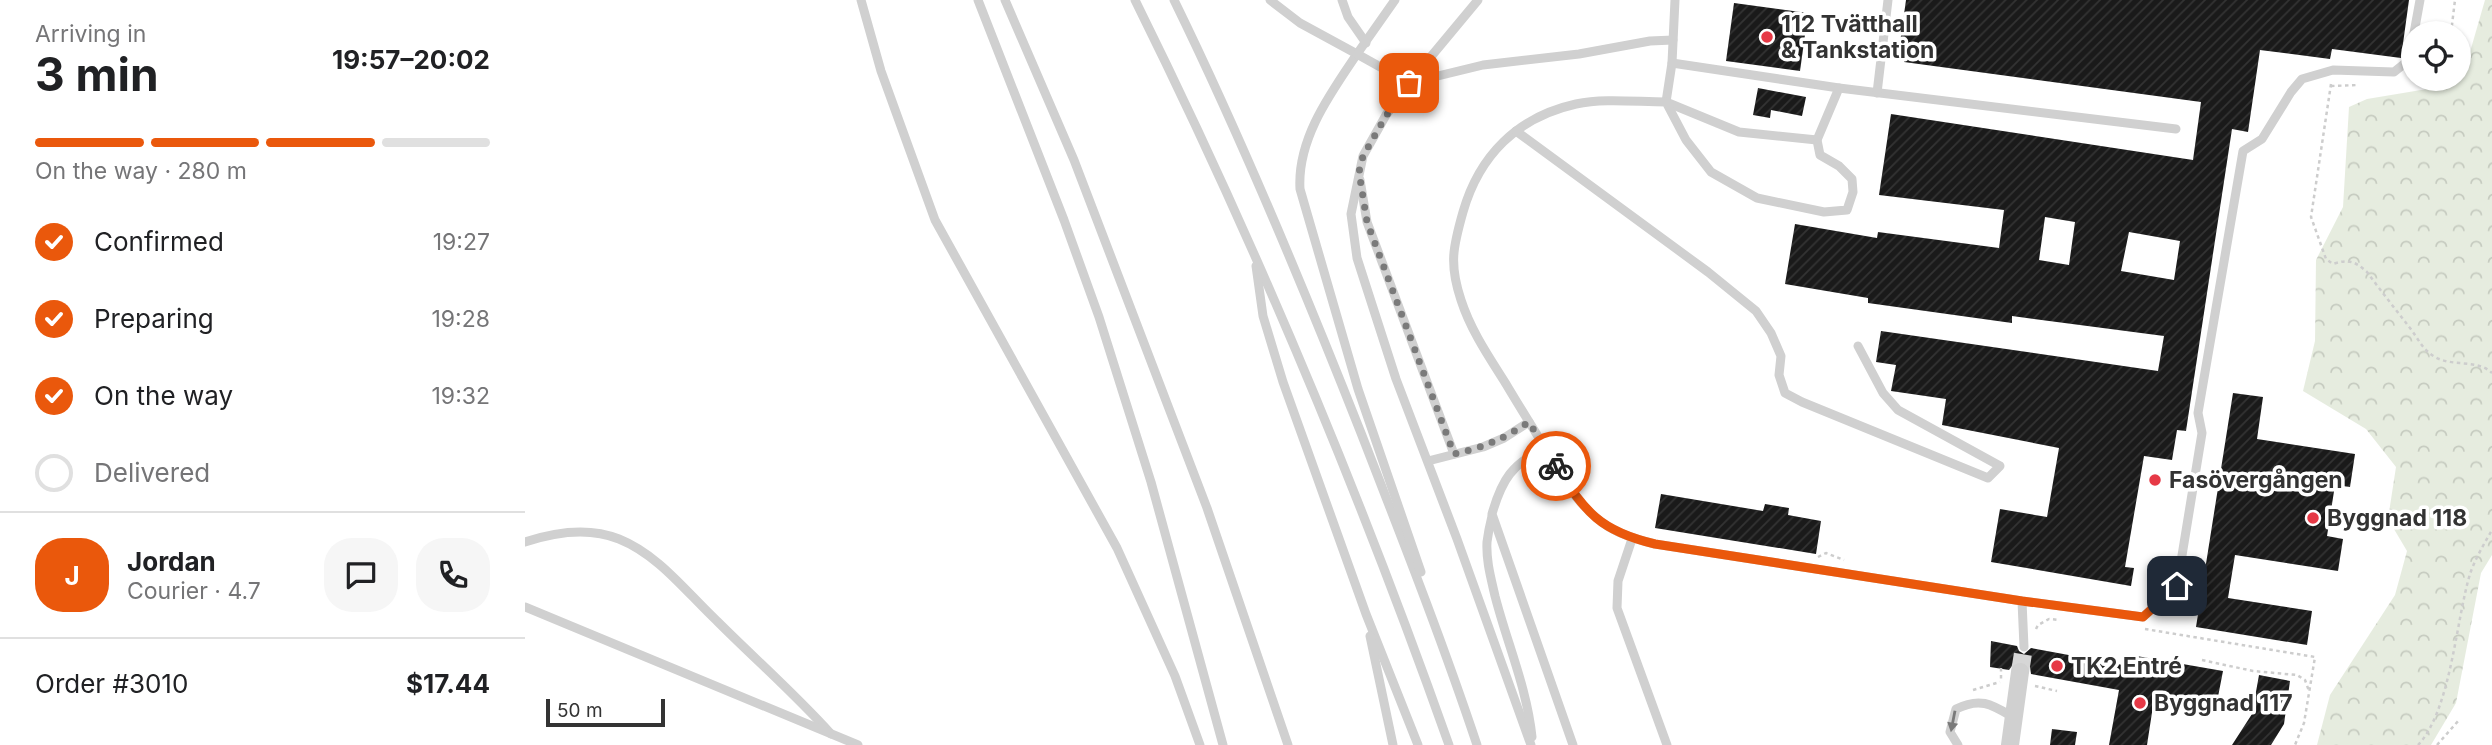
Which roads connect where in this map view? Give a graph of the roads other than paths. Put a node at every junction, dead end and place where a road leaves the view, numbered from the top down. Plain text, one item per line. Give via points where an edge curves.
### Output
1 (861, 0) edge
2 (978, 0) edge
3 (1005, 0) edge
4 (1135, 0) edge
5 (1174, 0) edge
6 (1270, 0) edge
7 (1342, 0) edge
8 (1395, 0) edge
9 (1478, 0) edge
10 (1675, 0) edge
11 (1888, 0) edge
12 (2420, 0) edge
13 (2416, 21) edge
14 (1673, 40) junction
15 (1366, 43) junction
16 (1357, 54) junction
17 (1672, 64) junction
18 (2401, 66) edge
19 (1409, 83) junction
20 (1839, 89) junction
21 (1877, 93) junction
22 (1666, 102) junction
23 (2176, 129) dead end
24 (1516, 131) junction
25 (1817, 139) junction
26 (1359, 172) junction
27 (1254, 254) junction
28 (1858, 346) dead end
29 (1529, 422) junction
30 (1545, 449) junction
31 (1454, 454) junction
32 (1428, 461) junction
33 (1492, 514) junction
34 (1632, 539) junction
35 (525, 542) edge
36 (2022, 601) junction
37 (525, 607) edge
38 (1366, 614) junction
39 (1440, 634) junction
40 (2024, 647) tunnel mouth
41 (2026, 678) tunnel mouth
42 (2013, 717) junction
43 (831, 734) junction
44 (858, 745) edge
45 (1200, 745) edge
46 (1223, 745) edge
47 (1288, 745) edge
48 (1393, 745) edge
49 (1418, 745) edge
50 (1449, 745) edge
51 (1477, 745) edge
52 (1532, 745) edge
53 (1573, 745) edge
54 (1667, 745) edge
55 (1958, 745) edge
56 (2010, 745) edge

1 - 45 lane via 881,71 935,220 1117,548 1175,676
2 - 46 lane via 1099,317 1151,482
3 - 47 lane via 1074,160 1207,508
4 - 27 lane
5 - 39 lane via 1257,177
6 - 16 lane via 1300,23
7 - 15 lane
8 - 15 lane
9 - 19 lane
10 - 14 lane
11 - 21 lane
12 - 13 lane
14 - 17 lane
14 - 19 lane via 1483,65
15 - 16 lane
16 - 19 lane
16 - 39 lane via 1313,127 1300,167 1300,189 1358,389
17 - 20 lane
17 - 22 lane
18 - 36 lane via 2393,72 2333,70 2302,79 2262,139 2243,151 2198,413 2202,433 2177,586 2143,617
19 - 26 lane via 1363,156
20 - 21 lane
20 - 25 lane
21 - 23 lane
22 - 24 lane via 1578,103 1538,117
22 - 25 lane via 1739,132
22 - 25 lane via 1686,140 1711,172 1757,198 1824,212 1847,210 1852,179 1820,155
24 - 28 lane via 1756,312 1781,356 1779,375 1784,393 1988,478 2000,466 1898,410 1883,393
24 - 29 lane via 1479,170 1452,251 1454,276 1467,316
26 - 31 lane via 1367,222
26 - 32 lane via 1351,214 1357,258
27 - 38 lane via 1263,316 1283,382
27 - 50 lane via 1358,497
29 - 30 lane
29 - 31 lane via 1483,447
30 - 33 lane via 1515,466 1504,480
30 - 34 lane via 1588,512
31 - 32 lane
32 - 52 lane
33 - 52 lane via 1488,567 1527,705
33 - 53 lane
34 - 36 lane
34 - 54 lane via 1618,581 1617,608
35 - 43 lane via 590,532 638,549 758,658
36 - 40 lane
37 - 43 lane
38 - 48 lane
38 - 49 lane
39 - 51 lane
41 - 42 street
42 -> 55 lane via 1995,706 1971,701 1956,709 1950,732
42 - 56 street
43 - 44 lane

